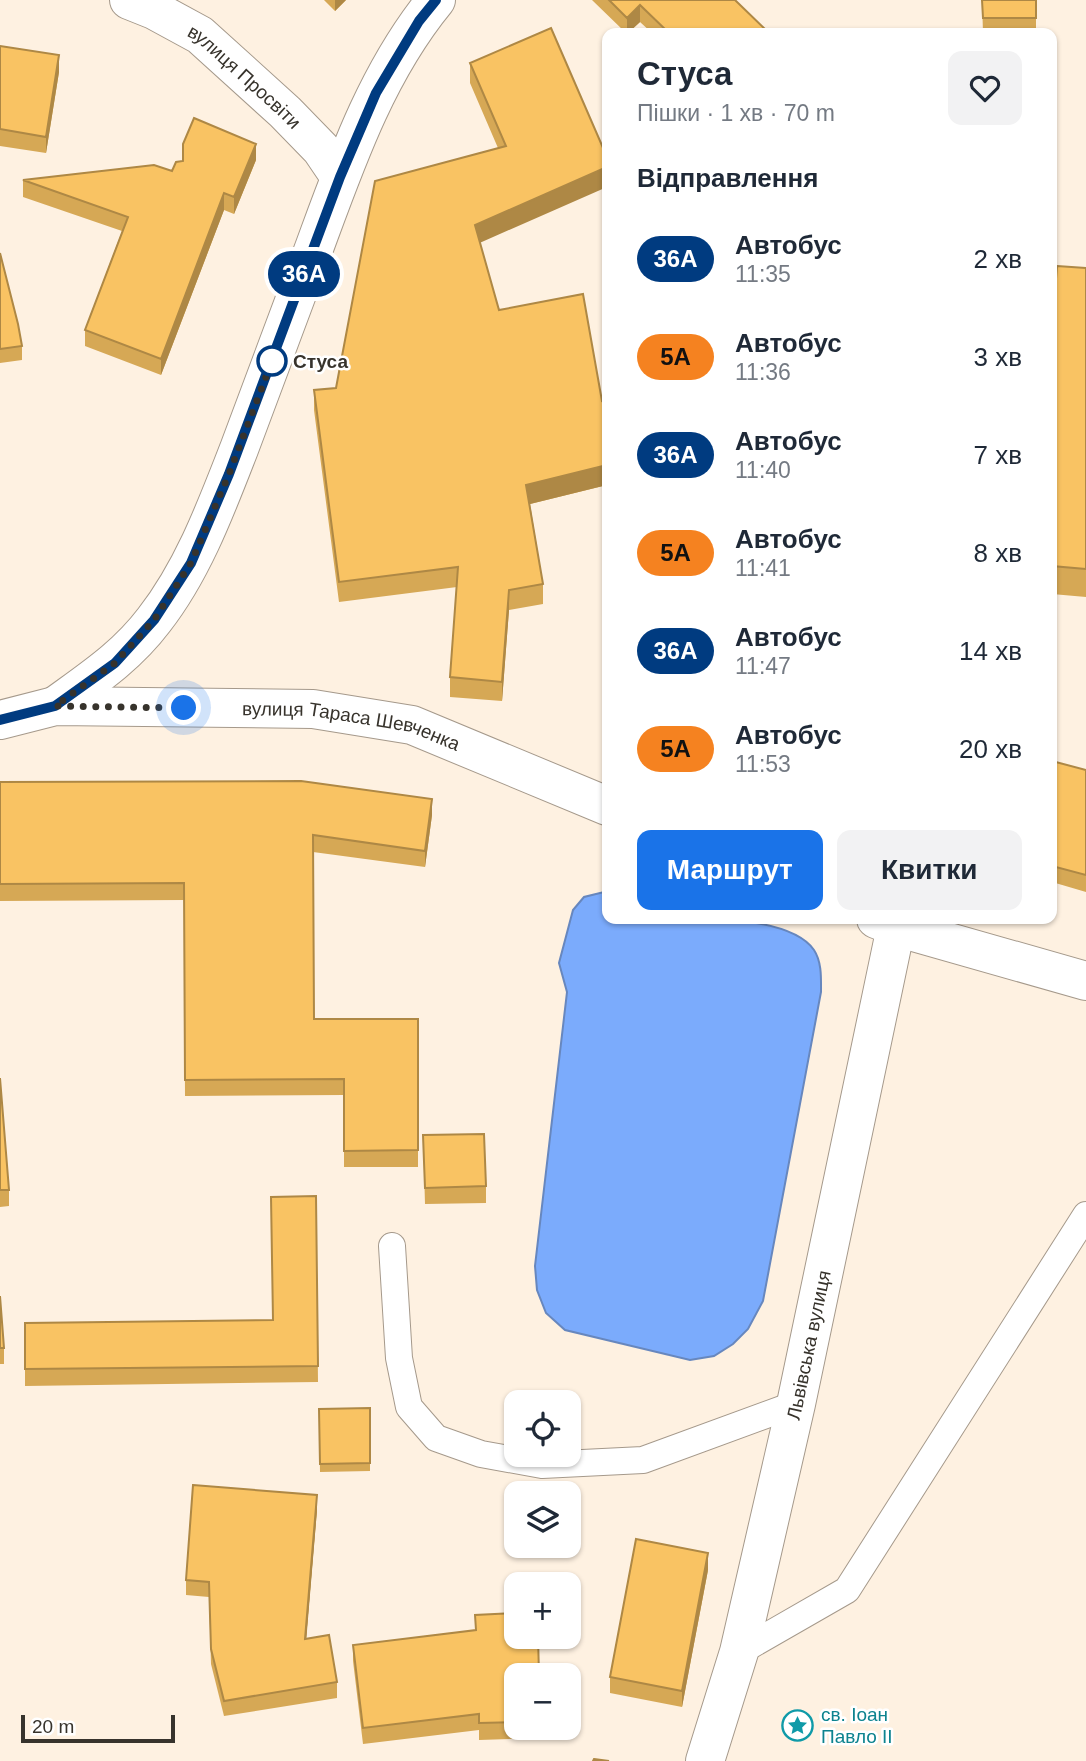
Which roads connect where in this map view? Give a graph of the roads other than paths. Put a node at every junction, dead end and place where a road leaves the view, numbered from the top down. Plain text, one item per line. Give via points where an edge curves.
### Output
1 (129, 0) edge
2 (436, 0) edge
3 (340, 177) junction
4 (55, 706) junction
5 (0, 720) edge
6 (602, 804) edge
7 (886, 924) edge
8 (889, 924) edge
9 (1086, 981) edge
10 (1086, 1215) edge
11 (392, 1245) dead end
12 (796, 1404) junction
13 (739, 1653) junction
14 (705, 1761) edge

1 - 3 street, вулиця Просвіти via 200,34 285,112 321,149
2 - 3 street via 376,93
3 - 4 street via 191,563 154,620 115,663
4 - 5 street, вулиця Тараса Шевченка
4 - 6 street, вулиця Тараса Шевченка via 313,709 412,725
7 - 12 street, Львівська вулиця
8 - 9 street
10 - 13 lane via 847,1590
11 - 12 lane via 400,1358 409,1407 436,1438 481,1454 542,1465 643,1460
12 - 13 street, Львівська вулиця
13 - 14 street, Львівська вулиця

